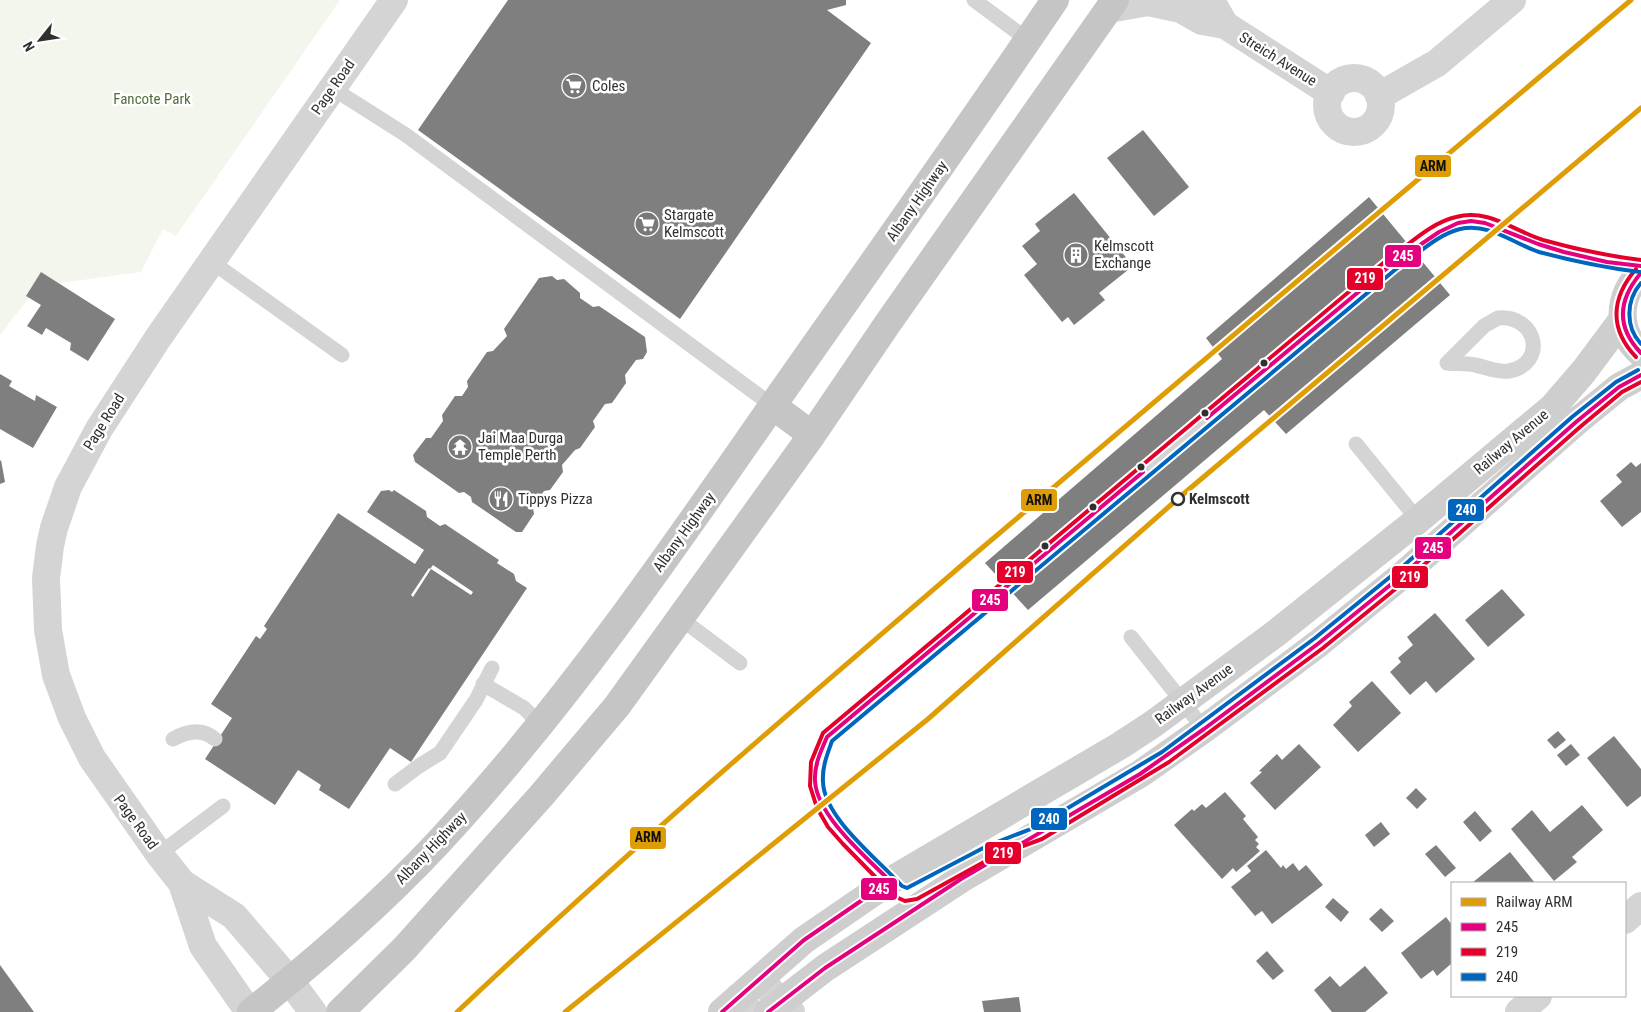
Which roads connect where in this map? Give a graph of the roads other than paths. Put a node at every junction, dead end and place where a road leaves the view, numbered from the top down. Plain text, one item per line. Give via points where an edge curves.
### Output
1 (394, 0) edge
2 (974, 0) edge
3 (1055, 0) edge
4 (1205, 0) edge
5 (1512, 0) edge
6 (1112, 5) edge
7 (1225, 25) junction
8 (1028, 40) junction
9 (332, 88) junction
10 (1331, 93) junction
11 (1379, 96) junction
12 (212, 262) junction
13 (1641, 266) edge
14 (1641, 274) edge
15 (1622, 320) junction
16 (1484, 326) joint
17 (1641, 353) edge
18 (342, 355) dead end
19 (1641, 375) edge
20 (773, 406) junction
21 (812, 436) junction
22 (1356, 444) dead end
23 (1418, 520) junction
24 (680, 618) junction
25 (1131, 637) dead end
26 (740, 663) dead end
27 (492, 668) dead end
28 (483, 684) junction
29 (1181, 703) junction
30 (540, 724) junction
31 (1204, 729) junction
32 (215, 738) dead end
33 (173, 739) dead end
34 (395, 784) dead end
35 (223, 806) dead end
36 (1039, 833) junction
37 (159, 854) junction
38 (890, 881) junction
39 (182, 883) junction
40 (1641, 906) edge
41 (1626, 919) edge
42 (760, 980) junction
43 (290, 981) junction
44 (1537, 997) edge
45 (737, 1007) edge
46 (780, 1008) edge
47 (250, 1012) edge
48 (313, 1012) edge
49 (340, 1012) edge
50 (1519, 1012) edge

1 - 9 street, Page Road
2 - 8 lane
3 - 8 highway, Albany Highway
4 - 7 street, Streich Avenue via 1214,6
5 - 11 street via 1437,63
6 - 7 street, Streich Avenue via 1155,3
6 - 21 highway
7 - 10 street, Streich Avenue
8 - 20 highway, Albany Highway
9 - 12 street, Page Road
9 - 20 lane via 406,135
10 - 11 street, Streich Avenue via 1340,82 1358,79 1367,82
10 - 11 street, Streich Avenue via 1327,106 1329,115 1341,129 1350,132 1367,129 1375,122 1381,105
12 - 18 lane
12 - 37 street, Page Road via 87,448 68,487 54,528 46,578 48,630 56,675 72,718 92,758
13 - 38 lane via 1564,252 1471,221 1449,226 1392,264 827,737 816,762 816,791 821,805 833,823
14 - 15 main road, Railway Avenue via 1626,294
15 - 17 main road via 1630,340
15 - 23 main road, Railway Avenue via 1553,407
16 - 16 lane via 1502,317 1517,320 1525,326 1533,344 1527,362 1508,371 1448,363
19 - 31 main road, Railway Avenue via 1620,387 1584,416 1405,573 1326,637
20 - 21 highway
20 - 30 highway, Albany Highway via 672,550
21 - 24 highway
22 - 23 lane
23 - 29 main road, Railway Avenue via 1276,634
24 - 26 lane
24 - 49 highway via 617,706 541,796 404,949
25 - 29 lane
27 - 28 lane
28 - 30 lane via 524,708
28 - 34 lane via 476,700 440,753
29 - 31 lane
29 - 38 main road, Railway Avenue via 1121,745
30 - 43 highway, Albany Highway via 456,824 377,904
31 - 36 main road, Railway Avenue via 1140,774
32 - 33 lane via 202,732 182,733
35 - 37 lane
36 - 38 main road via 1017,839 977,858 914,893 898,892
36 - 46 main road, Railway Avenue via 961,879 825,968
37 - 39 street, Page Road
38 - 42 main road, Railway Avenue via 804,940
39 - 43 street, Page Road via 234,916
39 - 47 street, Page Road via 203,946
40 - 41 street
42 - 45 main road, Railway Avenue
42 - 46 street
43 - 47 highway, Albany Highway
43 - 48 street, Page Road
44 - 50 street

